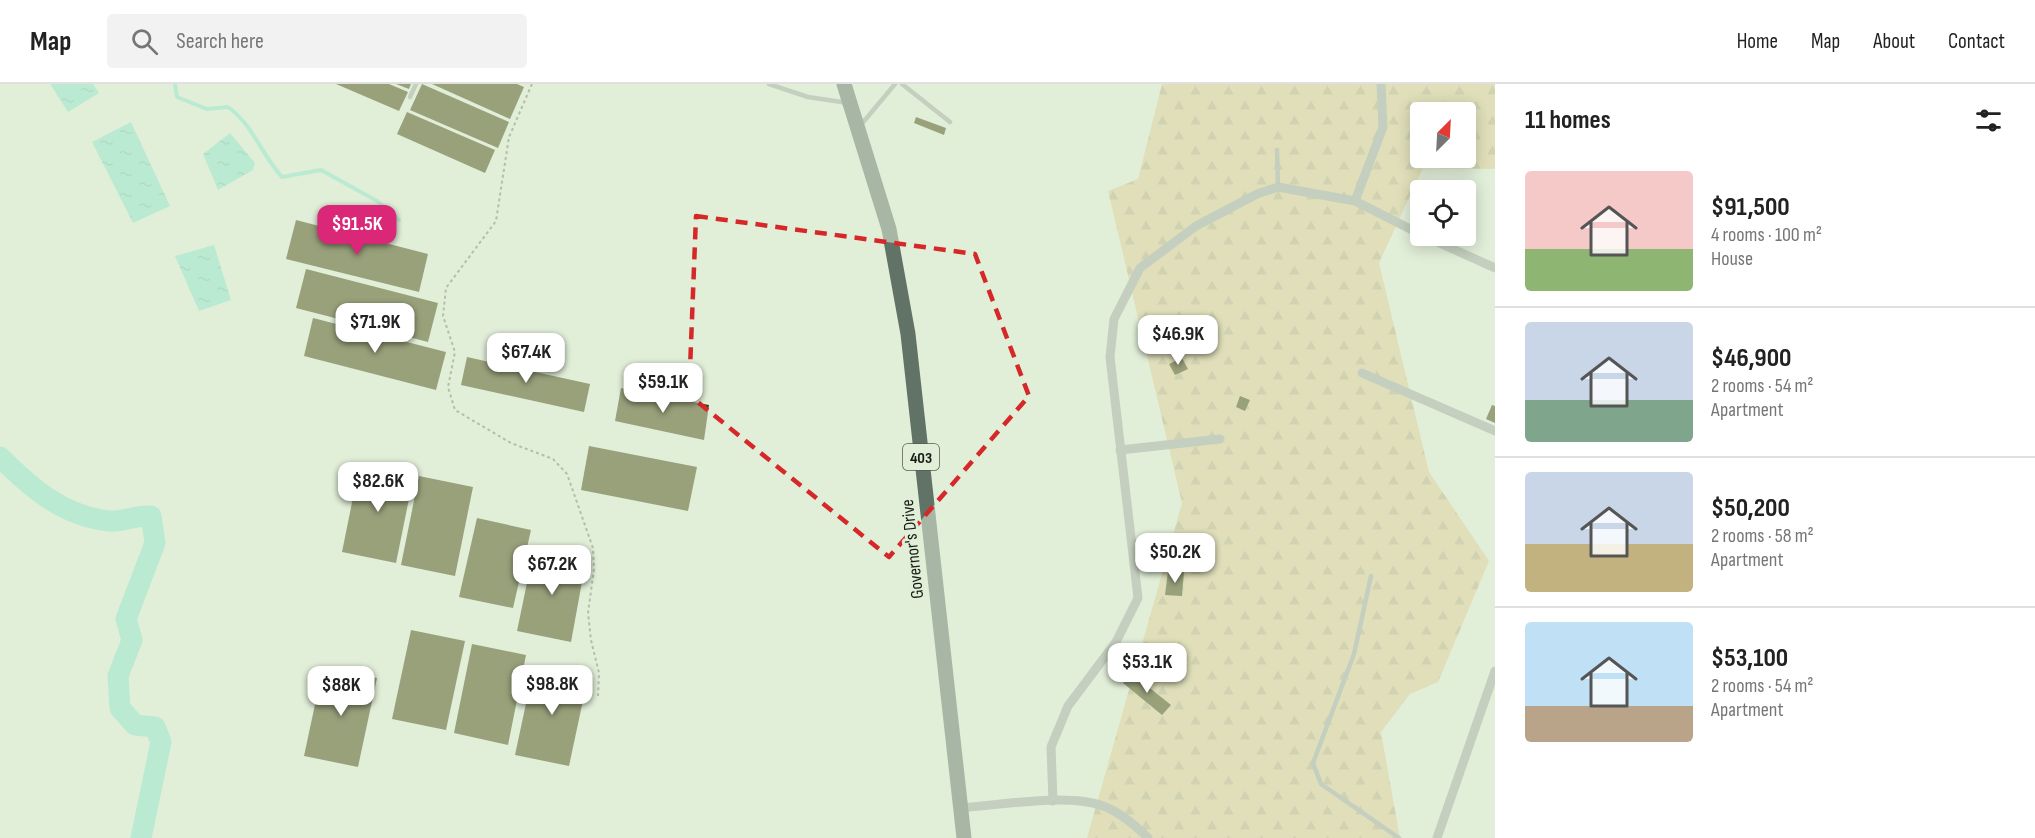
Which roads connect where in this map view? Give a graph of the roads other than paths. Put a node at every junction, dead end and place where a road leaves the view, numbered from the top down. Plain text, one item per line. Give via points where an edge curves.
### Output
1 (416, 84) edge
2 (769, 84) edge
3 (844, 84) edge
4 (895, 84) edge
5 (902, 84) edge
6 (1380, 84) edge
7 (410, 97) dead end
8 (850, 103) junction
9 (951, 122) dead end
10 (859, 129) junction
11 (1277, 150) dead end
12 (1278, 187) junction
13 (1354, 201) junction
14 (1410, 229) edge
15 (1446, 246) edge
16 (1495, 268) edge
17 (1362, 373) dead end
18 (1495, 431) edge
19 (1220, 439) dead end
20 (1120, 450) junction
21 (1371, 576) dead end
22 (1495, 670) edge
23 (1053, 801) junction
24 (960, 808) junction
25 (964, 838) edge
26 (1148, 838) edge
27 (1399, 838) edge
28 (1437, 838) edge

1 - 7 lane
2 - 8 lane via 808,97
3 - 8 main road, Governor's Drive / 403
4 - 10 lane
5 - 9 lane
6 - 13 street via 1383,128
8 - 10 main road, Governor's Drive / 403
10 - 24 main road, Governor's Drive / 403 via 889,228 908,334
11 - 12 lane
12 - 13 street
12 - 20 street via 1196,226 1140,268 1114,319 1110,357
13 - 14 street
15 - 16 street
17 - 18 street
19 - 20 street
20 - 23 street via 1138,598 1116,642 1068,706 1051,747
21 - 27 lane via 1354,654 1313,763 1321,784
22 - 28 street
23 - 24 street
23 - 26 street via 1076,800 1104,806 1136,825
24 - 25 main road, Governor's Drive / 403

